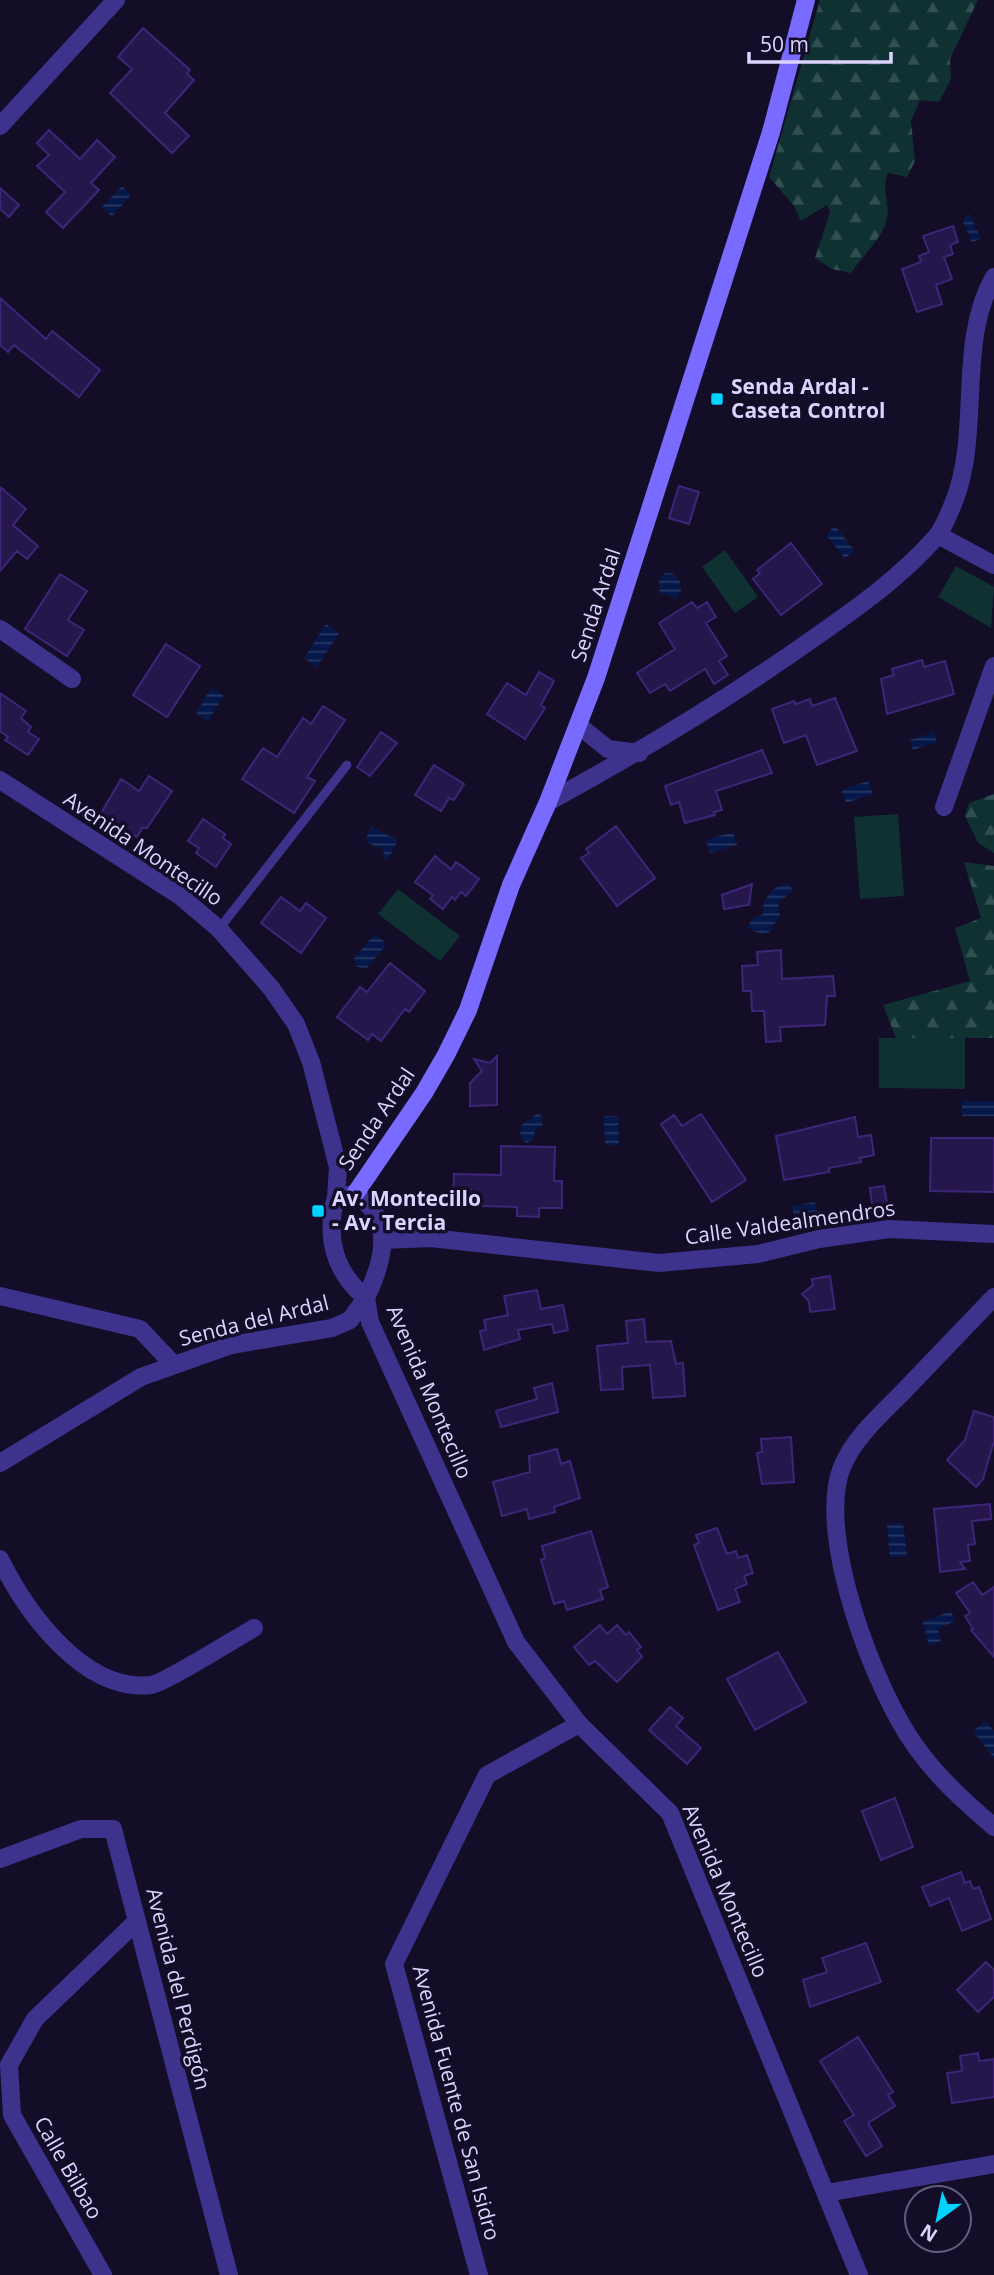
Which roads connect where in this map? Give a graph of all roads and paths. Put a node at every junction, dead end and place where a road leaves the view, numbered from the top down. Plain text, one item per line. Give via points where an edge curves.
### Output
1 (116, 0) edge
2 (807, 0) edge
3 (0, 126) edge
4 (994, 277) edge
5 (938, 535) junction
6 (994, 565) edge
7 (0, 629) edge
8 (994, 666) edge
9 (72, 679) dead end
10 (578, 725) junction
11 (639, 752) junction
12 (346, 765) dead end
13 (0, 780) edge
14 (548, 802) junction
15 (944, 807) dead end
16 (219, 929) junction
17 (355, 1194) junction
18 (336, 1196) junction
19 (994, 1234) edge
20 (383, 1240) junction
21 (0, 1296) edge
22 (994, 1297) edge
23 (366, 1298) junction
24 (173, 1364) junction
25 (0, 1463) edge
26 (0, 1559) edge
27 (254, 1628) dead end
28 (579, 1724) junction
29 (994, 1827) edge
30 (0, 1859) edge
31 (137, 1921) junction
32 (994, 2164) edge
33 (826, 2193) junction
34 (103, 2275) edge
35 (229, 2275) edge
36 (479, 2275) edge
37 (859, 2275) edge

1 - 3 street
2 - 10 main road, Senda Ardal via 771,132
4 - 5 street via 979,310 965,455 955,498
5 - 6 street
5 - 11 street via 859,606 743,688
7 - 9 street
8 - 15 street
10 - 11 street via 608,749
10 - 14 main road, Senda Ardal
11 - 14 street
12 - 16 lane
13 - 16 street, Avenida Montecillo via 180,896
14 - 17 main road, Senda Ardal via 511,885 468,1010 446,1055
16 - 18 street, Avenida Montecillo via 296,1024 311,1062 338,1167
17 - 18 street
17 - 20 street via 371,1209
18 - 23 street, Avenida Montecillo via 330,1218 339,1265 348,1283
19 - 20 street, Calle Valdealmendros via 890,1230 819,1239 758,1254 659,1263 430,1238
20 - 23 street via 383,1256
21 - 24 street via 140,1329
22 - 29 street via 851,1449 836,1487 835,1516 845,1578 879,1683 916,1747 955,1793
23 - 24 street, Senda del Ardal via 350,1320 332,1328 231,1345
23 - 28 street, Avenida Montecillo via 370,1322 516,1642
24 - 25 street, Senda del Ardal via 141,1377
26 - 27 street via 17,1594 72,1657 109,1681 153,1685
28 - 33 street, Avenida Montecillo via 670,1813
28 - 36 street, Avenida Fuente de San Isidro via 487,1774 394,1964
30 - 31 street, Avenida del Perdigón via 81,1829 113,1829
31 - 34 street, Calle Bilbao via 35,2019 9,2065 12,2115
31 - 35 street, Avenida del Perdigón
32 - 33 street
33 - 37 street, Avenida Montecillo

